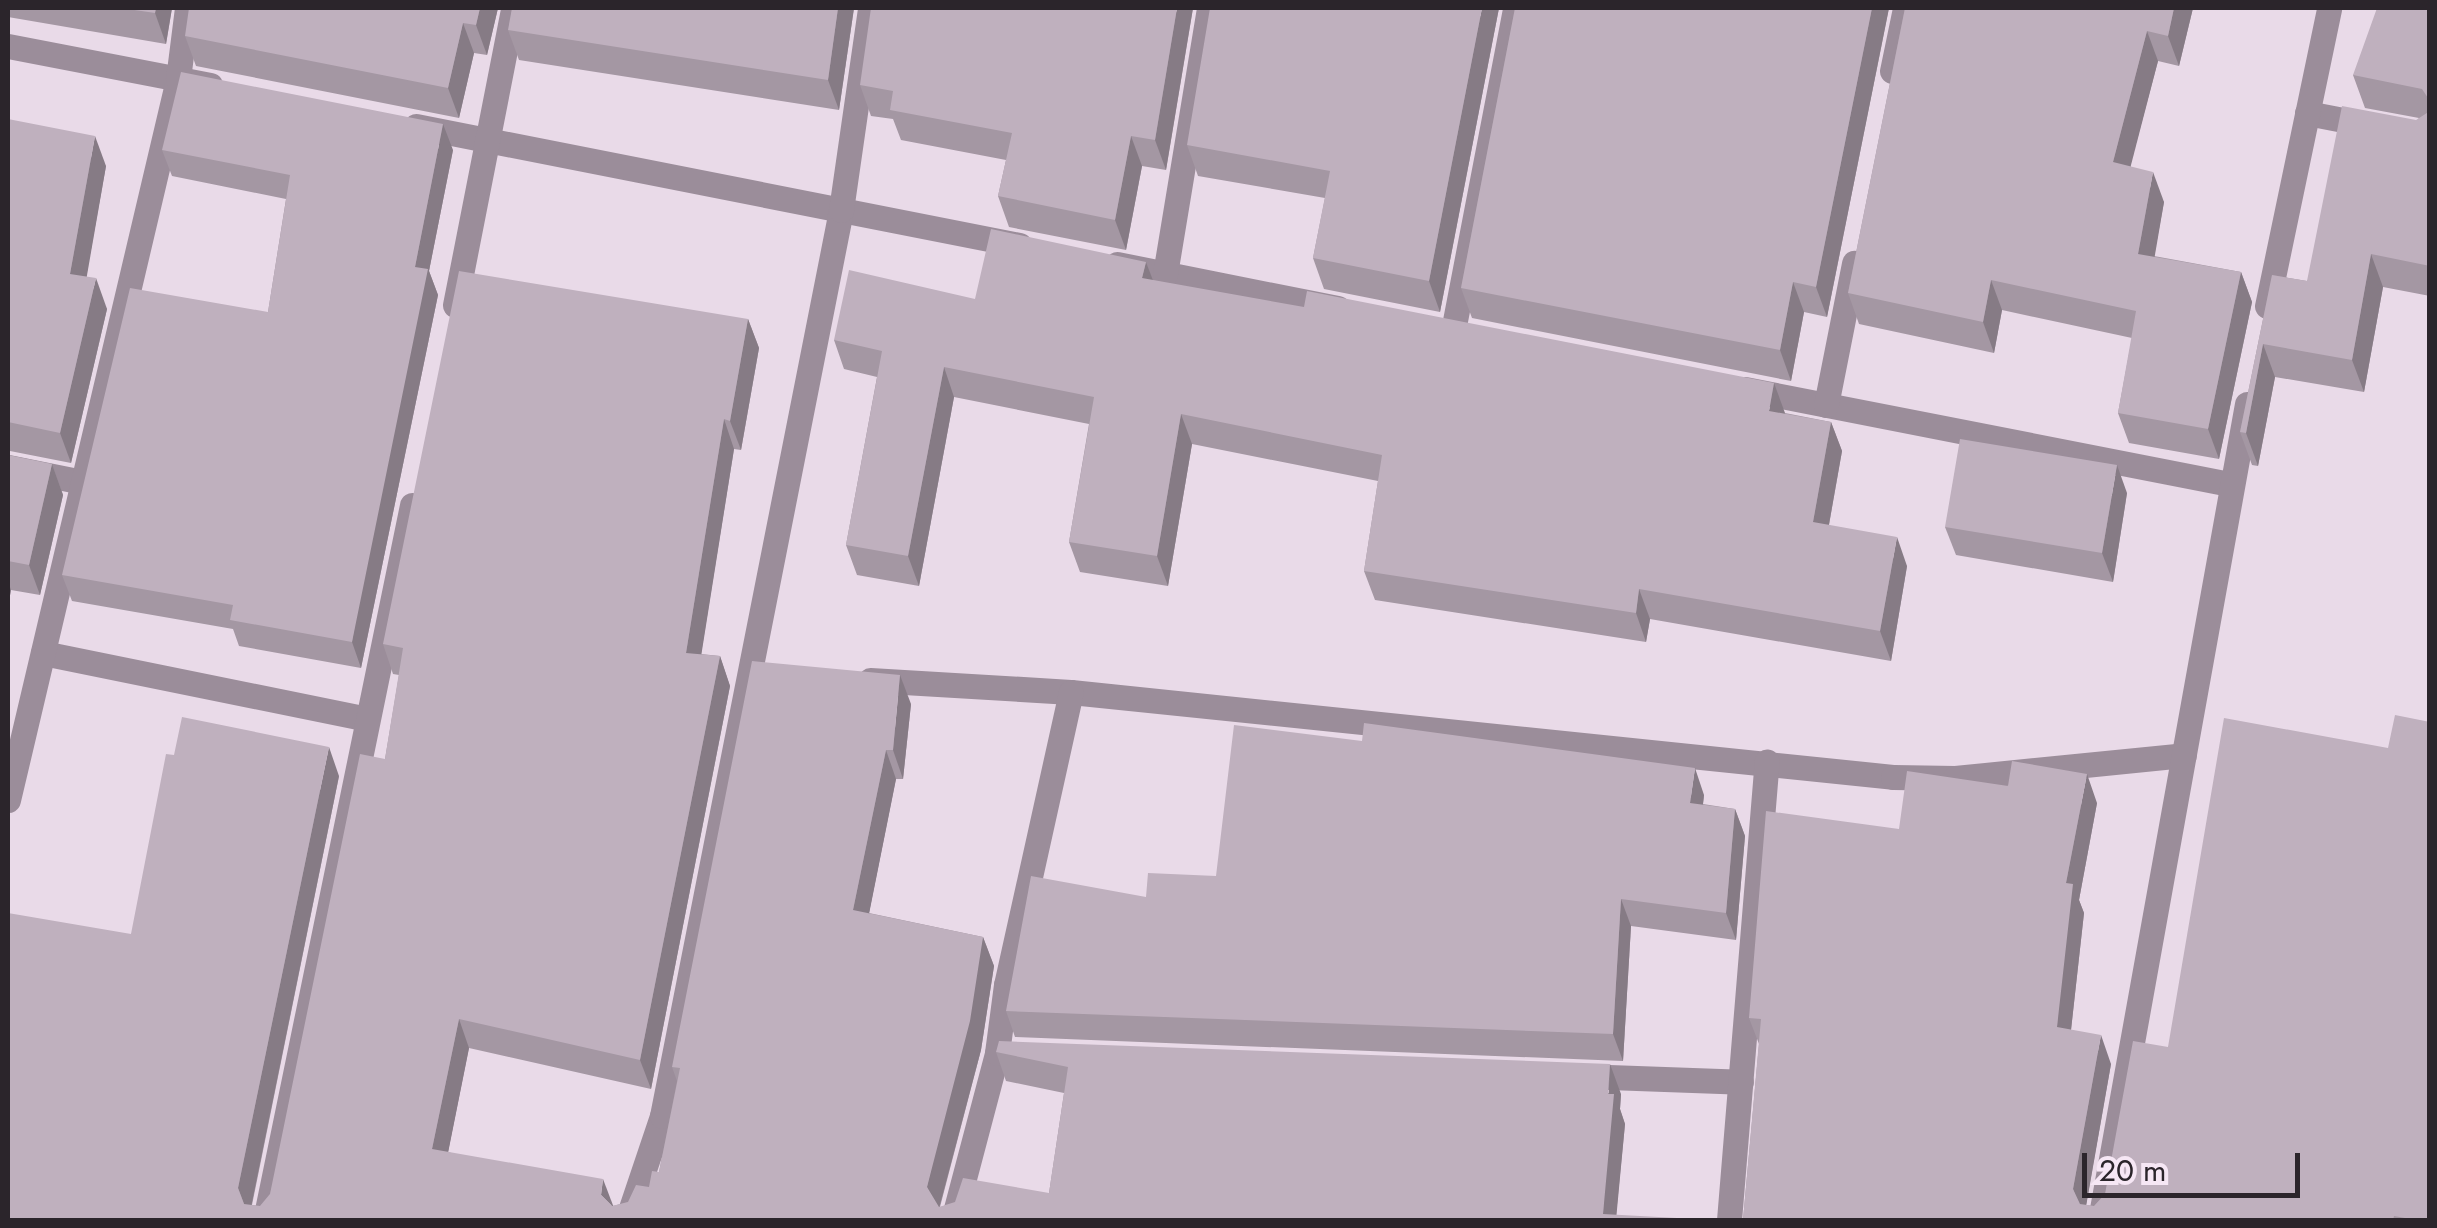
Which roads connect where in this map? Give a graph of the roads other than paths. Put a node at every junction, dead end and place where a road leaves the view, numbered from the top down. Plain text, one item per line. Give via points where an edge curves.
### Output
1 (187, 8) edge
2 (513, 8) edge
3 (870, 8) edge
4 (1209, 8) edge
5 (1515, 8) edge
6 (1904, 8) edge
7 (2329, 8) edge
8 (8, 46) edge
9 (178, 79) junction
10 (236, 90) edge
11 (1886, 102) edge
12 (2307, 113) junction
13 (392, 122) edge
14 (2430, 137) edge
15 (490, 141) junction
16 (841, 210) junction
17 (1860, 234) edge
18 (1051, 251) edge
19 (1089, 259) edge
20 (1166, 274) junction
21 (1357, 312) edge
22 (2263, 328) edge
23 (1452, 331) edge
24 (449, 334) edge
25 (1714, 383) edge
26 (2251, 387) edge
27 (1826, 405) junction
28 (8, 467) edge
29 (83, 482) junction
30 (2230, 484) junction
31 (416, 488) edge
32 (42, 653) junction
33 (844, 678) edge
34 (1071, 692) junction
35 (366, 719) junction
36 (2184, 755) junction
37 (1767, 762) junction
38 (8, 800) edge
39 (1545, 1074) edge
40 (1741, 1082) junction
41 (265, 1220) edge
42 (627, 1220) edge
43 (953, 1220) edge
44 (1729, 1220) edge
45 (2100, 1220) edge

1 - 9 street
2 - 15 street
3 - 16 street
4 - 20 street
5 - 23 street
6 - 11 street
7 - 12 street
8 - 9 street
9 - 10 street
9 - 29 street
12 - 14 street
12 - 22 street
13 - 15 street
15 - 16 street
15 - 24 street
16 - 18 street
16 - 42 street via 758,674 662,1116
17 - 27 street
19 - 20 street
20 - 21 street
25 - 27 street
26 - 30 street
27 - 30 street
28 - 29 street
29 - 32 street
30 - 36 street
31 - 35 street
32 - 35 street
32 - 38 street
33 - 34 street
34 - 37 street
34 - 43 street via 1006,985 1007,1053
35 - 41 street
36 - 37 street via 1955,778
36 - 45 street
37 - 40 street
39 - 40 street
40 - 44 street

